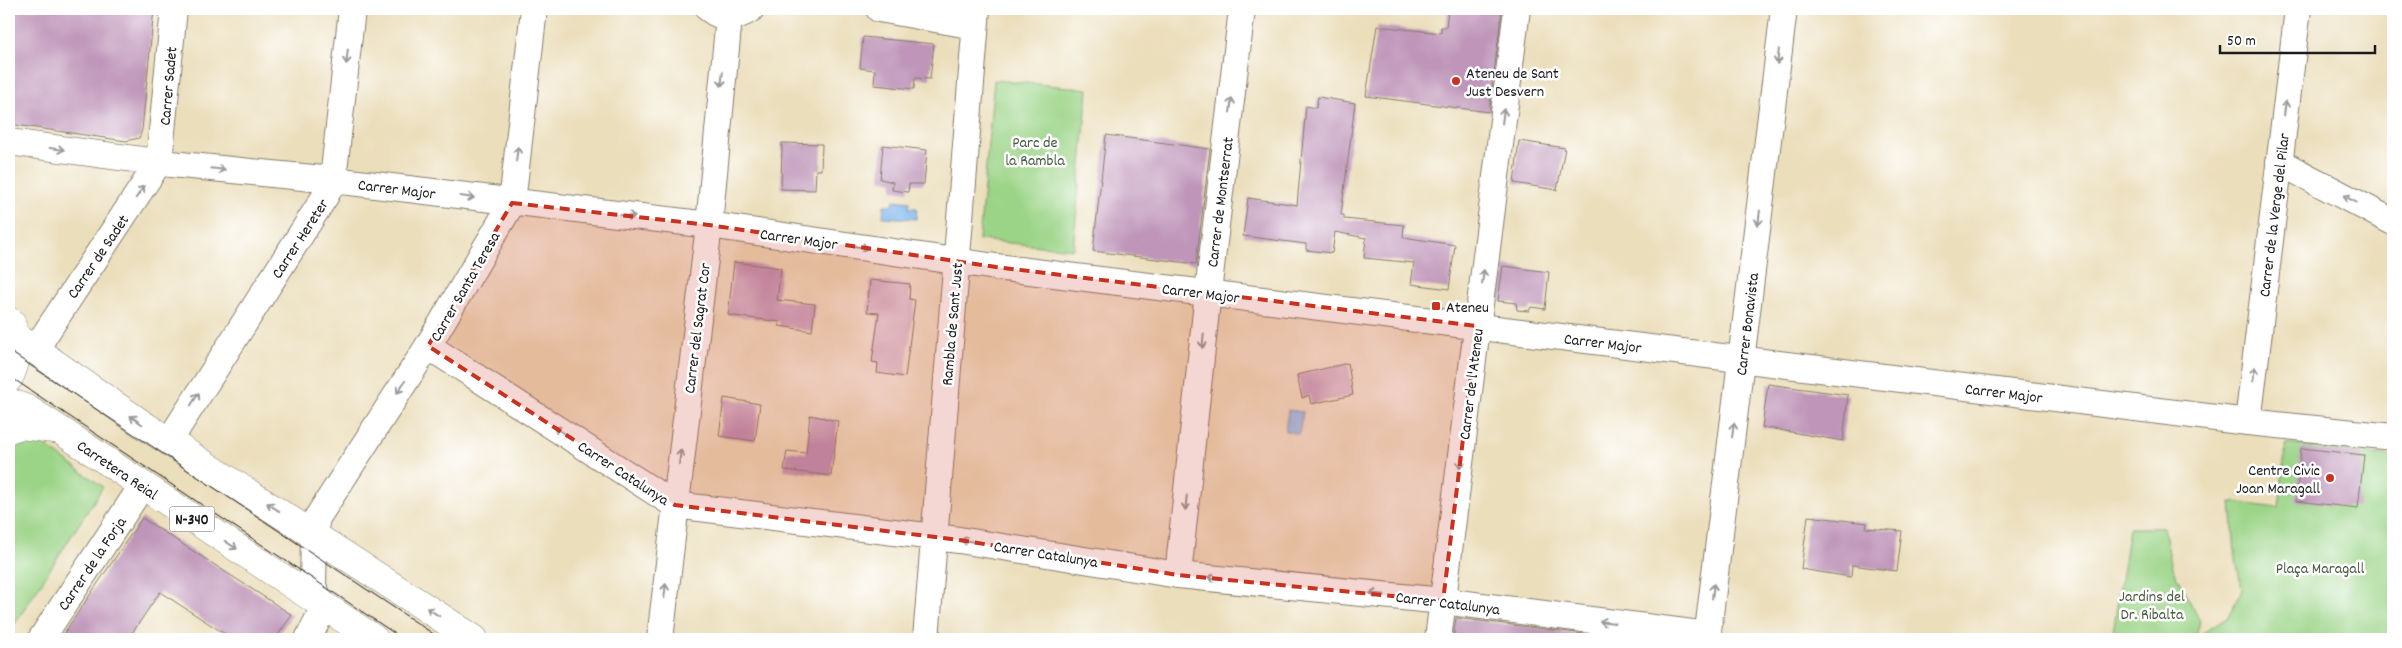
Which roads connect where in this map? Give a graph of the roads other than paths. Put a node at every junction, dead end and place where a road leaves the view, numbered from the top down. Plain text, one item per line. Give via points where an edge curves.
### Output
1 (174, 9) edge
2 (352, 9) edge
3 (534, 9) edge
4 (879, 9) edge
5 (1242, 9) edge
6 (1516, 9) edge
7 (1784, 9) edge
8 (2298, 9) edge
9 (729, 12) edge
10 (976, 18) edge
11 (9, 142) edge
12 (160, 162) junction
13 (2279, 162) junction
14 (333, 180) junction
15 (512, 203) junction
16 (2393, 222) edge
17 (709, 225) junction
18 (956, 260) junction
19 (1208, 292) junction
20 (1477, 326) junction
21 (12, 327) edge
22 (428, 346) junction
23 (38, 350) junction
24 (1742, 360) junction
25 (9, 378) edge
26 (9, 402) edge
27 (2248, 422) junction
28 (9, 429) edge
29 (60, 430) junction
30 (2393, 437) edge
31 (169, 441) junction
32 (142, 486) junction
33 (674, 505) junction
34 (314, 534) junction
35 (934, 537) junction
36 (1178, 575) junction
37 (1444, 601) junction
38 (324, 607) junction
39 (1707, 637) edge
40 (41, 639) edge
41 (308, 639) edge
42 (374, 639) edge
43 (474, 639) edge
44 (660, 639) edge
45 (926, 639) edge
46 (1438, 639) edge

1 - 12 street, Carrer Sadet
2 -> 14 street, Carrer Hereter
15 -> 3 street, Carrer Santa Teresa
4 - 10 street
19 -> 5 street, Carrer de Montserrat
20 -> 6 street, Carrer de l'Ateneu
7 -> 24 street, Carrer Bonavista
13 -> 8 street, Carrer de la Verge del Pilar
9 -> 17 street, Carrer del Sagrat Cor
10 - 18 street, Rambla de Sant Just
11 -> 12 street, Carrer Major
12 -> 14 street, Carrer Major
23 -> 12 street, Carrer de Sadet via 44,336
16 -> 13 street
27 -> 13 street, Carrer de la Verge del Pilar
14 -> 15 street, Carrer Major
31 -> 14 street, Carrer Hereter via 326,196
15 -> 17 street, Carrer Major
15 - 22 street, Carrer Santa Teresa
17 -> 18 street, Carrer Major
33 -> 17 street, Carrer del Sagrat Cor
18 - 19 street, Carrer Major
18 - 35 street, Rambla de Sant Just
19 - 20 street, Carrer Major
19 -> 36 street, Carrer de Montserrat
20 - 24 street, Carrer Major
20 -> 37 street, Carrer de l'Ateneu
21 - 23 main road
21 - 25 main road via 16,355
33 -> 22 street, Carrer Catalunya
22 -> 34 street, Carrer Santa Teresa via 324,504
31 -> 23 main road
24 - 27 street, Carrer Major
39 -> 24 street, Carrer Bonavista
26 - 29 main road, Carretera Reial / N-340 via 27,409
27 - 30 street, Carrer Major
28 - 29 main road via 20,426
29 - 32 main road, Carretera Reial / N-340
34 -> 31 main road
32 -> 38 main road, Carretera Reial / N-340
32 - 40 street, Carrer de la Forja
33 - 35 street, Carrer Catalunya
44 -> 33 street, Carrer del Sagrat Cor
34 - 38 street via 313,587
43 -> 34 main road
36 -> 35 street, Carrer Catalunya
35 - 45 street, Rambla de Sant Just
37 -> 36 street, Carrer Catalunya
39 -> 37 street, Carrer Catalunya
37 - 46 street, Carrer de l'Ateneu
38 - 41 street
38 - 42 main road, Carretera Reial / N-340

